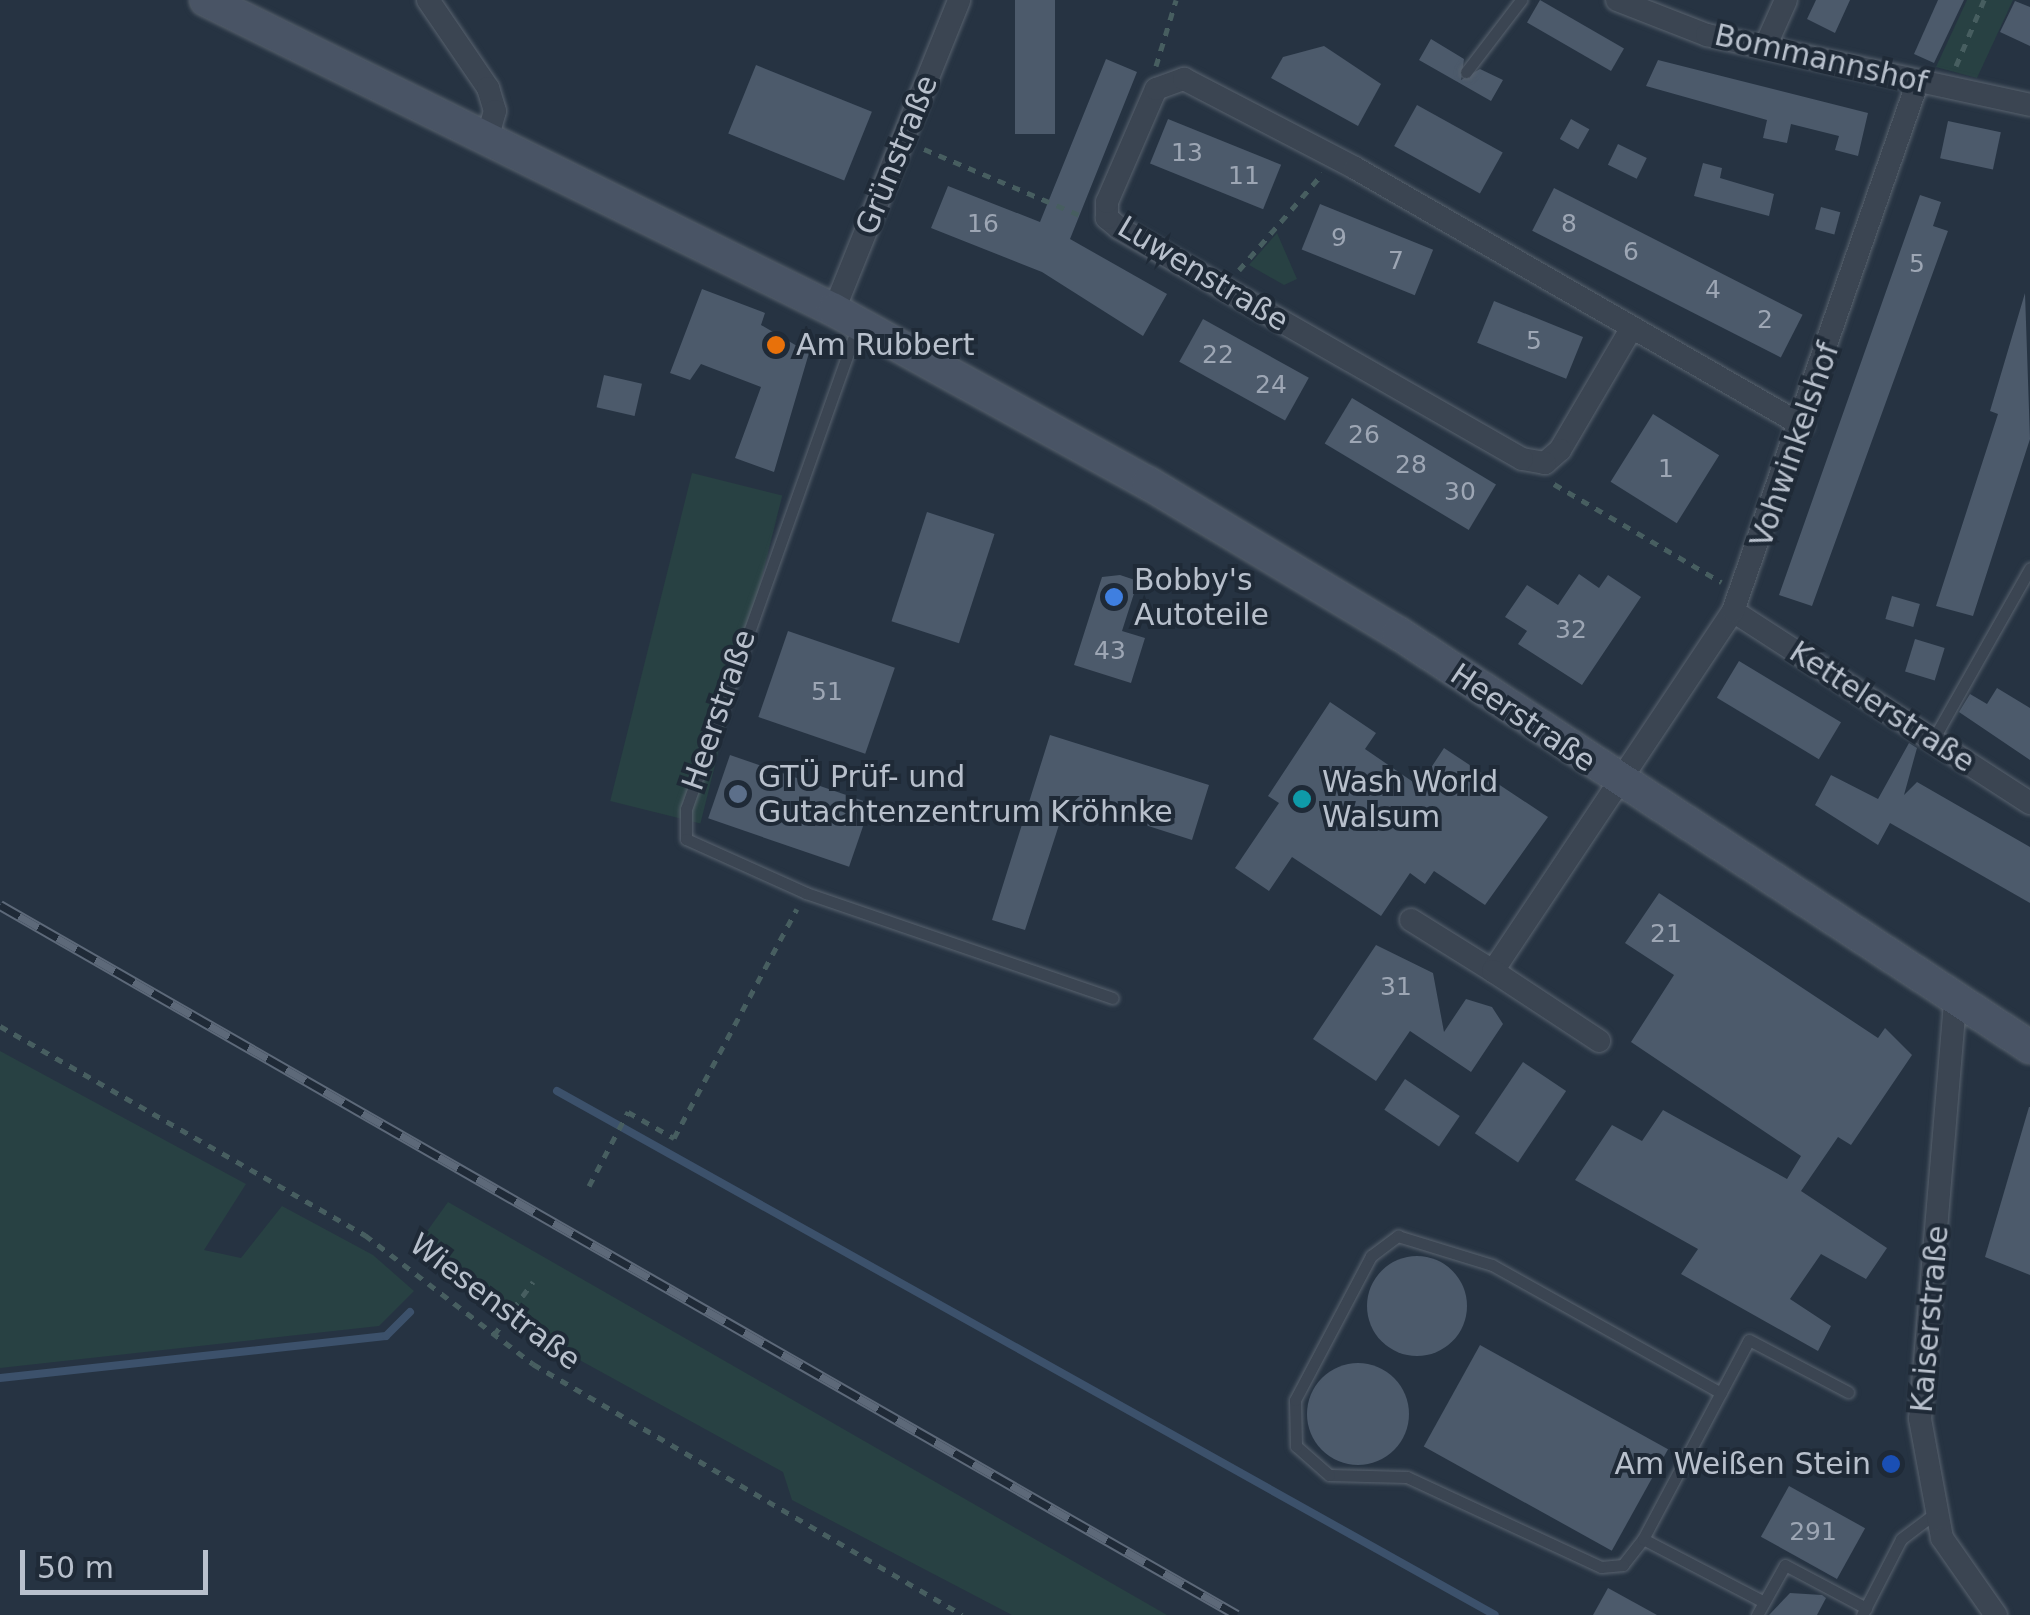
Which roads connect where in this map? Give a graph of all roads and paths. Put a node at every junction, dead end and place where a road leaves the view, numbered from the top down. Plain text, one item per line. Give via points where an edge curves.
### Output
1 (206, 0) edge
2 (428, 0) edge
3 (959, 0) edge
4 (1176, 0) edge
5 (1521, 0) edge
6 (1616, 0) edge
7 (1786, 0) edge
8 (1984, 0) edge
9 (1765, 47) junction
10 (1466, 72) dead end
11 (1918, 81) junction
12 (1949, 88) junction
13 (1156, 89) junction
14 (2030, 104) edge
15 (487, 140) junction
16 (903, 140) junction
17 (1334, 157) junction
18 (1107, 218) junction
19 (1224, 288) junction
20 (846, 317) junction
21 (1631, 329) junction
22 (1802, 425) junction
23 (1546, 463) junction
24 (2030, 568) edge
25 (1738, 603) junction
26 (1934, 738) junction
27 (1617, 782) junction
28 (2030, 804) edge
29 (806, 893) junction
30 (1411, 920) dead end
31 (1493, 970) junction
32 (1112, 998) dead end
33 (1955, 1003) junction
34 (0, 1026) edge
35 (1599, 1041) dead end
36 (2030, 1047) edge
37 (589, 1186) dead end
38 (533, 1282) dead end
39 (494, 1335) junction
40 (1848, 1392) dead end
41 (1720, 1393) junction
42 (1933, 1515) junction
43 (1643, 1539) junction
44 (1764, 1602) junction
45 (1864, 1612) edge
46 (962, 1615) edge
47 (1757, 1615) edge
48 (1996, 1615) edge

1 - 15 main road, Heerstraße
2 - 15 street via 488,88 495,111
3 - 16 street, Grünstraße
4 - 13 path
5 - 10 lane
6 - 9 street, Bommannshof
7 - 9 street
8 - 12 path
9 - 11 street, Bommannshof
11 - 12 street, Bommannshof
11 - 22 street, Vohwinkelshof
12 - 14 street, Bommannshof
13 - 17 street via 1184,79
13 - 18 street, Luwenstraße
15 - 20 main road, Heerstraße
16 - 18 path via 1083,217
16 - 20 street, Grünstraße
17 - 19 path
17 - 21 street
18 - 19 street, Luwenstraße
19 - 23 street, Luwenstraße via 1522,460
20 - 27 main road, Heerstraße via 1382,623
20 - 29 lane, Heerstraße via 686,809 686,839
21 - 22 street
21 - 23 street
22 - 25 street, Vohwinkelshof
23 - 25 path via 1558,490
24 - 26 lane
25 - 26 street, Kettelerstraße
25 - 27 street, Vohwinkelshof
26 - 28 street, Kettelerstraße
27 - 31 street, Heerstraße
27 - 33 main road, Heerstraße
29 - 32 lane, Heerstraße
29 - 37 path via 674,1138 628,1112
30 - 31 street
31 - 35 street
33 - 36 main road, Heerstraße
33 - 42 street, Kaiserstraße via 1920,1419
34 - 39 path, Wiesenstraße via 365,1236
38 - 39 path
39 - 46 path, Wiesenstraße
40 - 41 lane via 1749,1340
41 - 43 lane
41 - 43 lane via 1492,1266 1398,1236 1371,1256 1296,1400 1296,1446 1329,1475 1408,1476 1601,1567 1622,1565
42 - 45 lane via 1901,1539
42 - 48 street, Kaiserstraße
43 - 44 lane
44 - 45 lane via 1785,1565
44 - 47 lane

